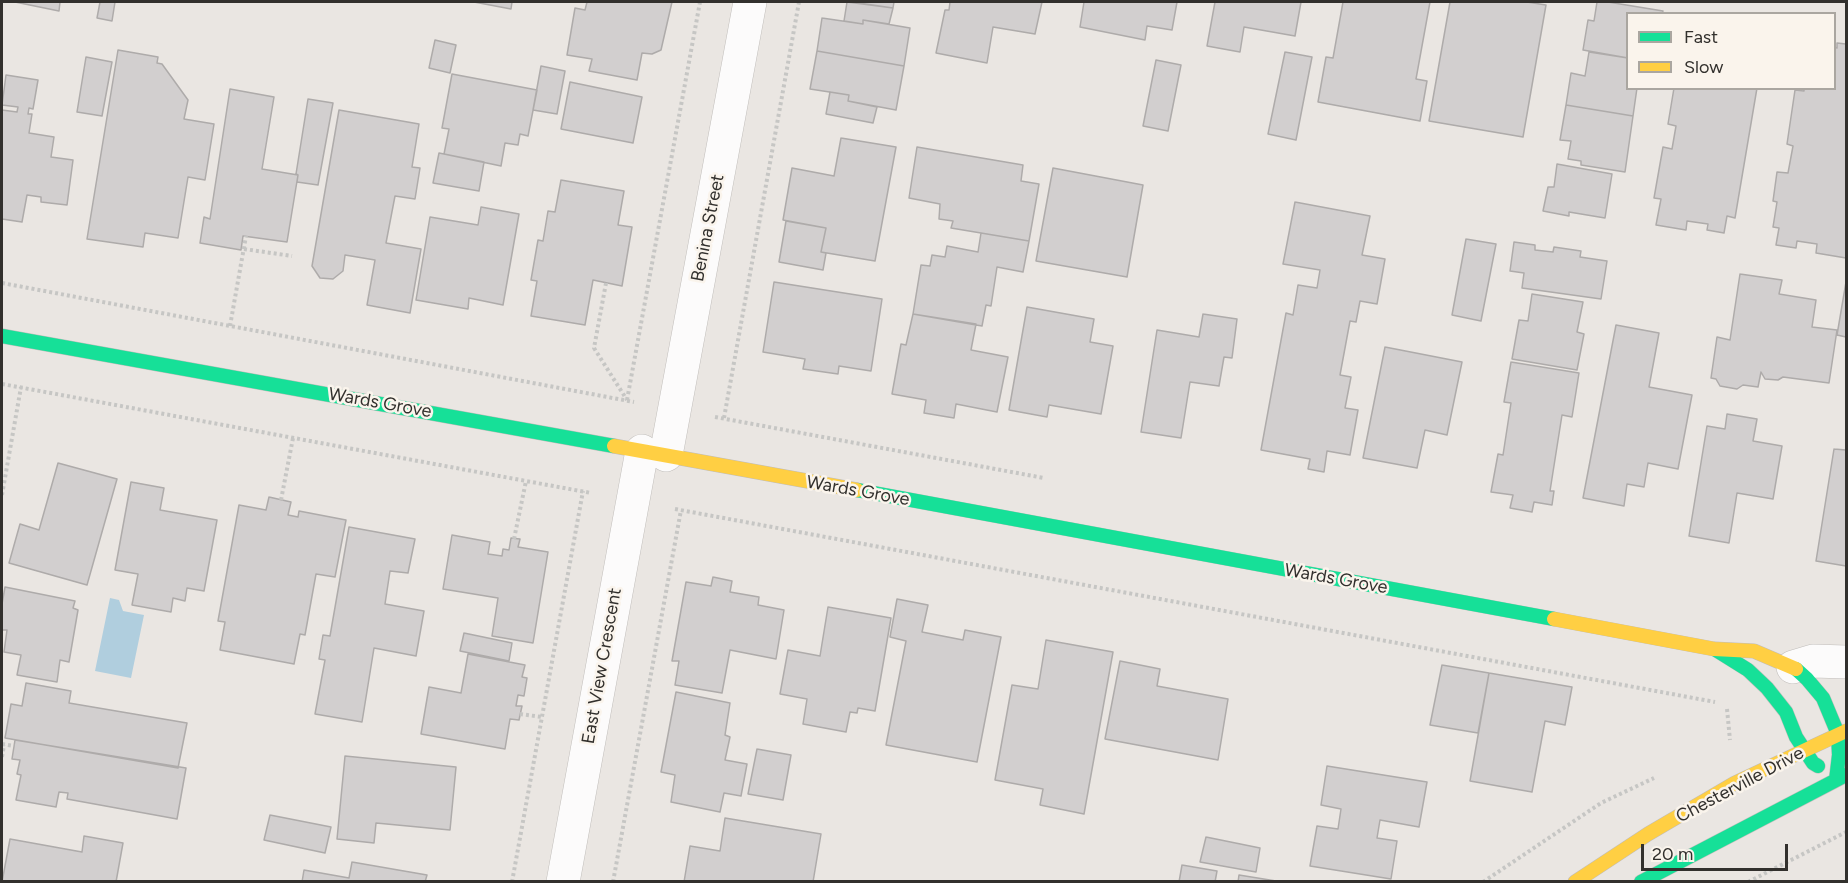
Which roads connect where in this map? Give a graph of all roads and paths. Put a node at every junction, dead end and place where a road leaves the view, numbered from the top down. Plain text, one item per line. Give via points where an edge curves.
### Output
1 (700, 2) edge
2 (750, 2) edge
3 (799, 2) edge
4 (246, 236) dead end
5 (244, 249) junction
6 (292, 256) dead end
7 (2, 283) edge
8 (606, 283) dead end
9 (230, 326) junction
10 (2, 336) edge
11 (2, 384) edge
12 (21, 387) junction
13 (627, 400) junction
14 (674, 409) junction
15 (724, 418) junction
16 (292, 438) junction
17 (654, 453) junction
18 (1051, 480) dead end
19 (526, 481) junction
20 (583, 491) junction
21 (2, 495) edge
22 (281, 500) dead end
23 (633, 501) junction
24 (681, 510) junction
25 (514, 538) dead end
26 (1714, 649) junction
27 (1846, 662) edge
28 (1793, 667) junction
29 (520, 714) dead end
30 (542, 717) junction
31 (1842, 732) edge
32 (1730, 742) dead end
33 (3, 744) edge
34 (14, 746) dead end
35 (1804, 750) junction
36 (2, 757) edge
37 (1654, 777) dead end
38 (1841, 778) edge
39 (1846, 832) edge
40 (512, 882) edge
41 (563, 882) edge
42 (613, 882) edge
43 (1484, 882) edge
44 (1575, 882) edge
45 (1641, 882) edge
46 (1748, 882) edge

1 - 13 path
2 - 14 street, Benina Street
3 - 15 path
4 - 5 path
5 - 6 path
5 - 9 path
7 - 9 path
8 - 13 path via 594,348
9 - 13 path
10 - 17 street, Wards Grove
11 - 12 path
12 - 16 path
12 - 21 path
13 - 14 path
14 - 15 path
14 - 17 street, Benina Street
15 - 18 path
16 - 19 path
16 - 22 path
17 - 23 street, East View Crescent
17 - 26 street, Wards Grove
19 - 20 path
19 - 25 path
20 - 23 path
20 - 30 path
23 - 24 path
23 - 41 street, East View Crescent
24 - 32 path via 1726,704
24 - 42 path
26 - 28 street, Wards Grove via 1754,651
26 - 35 street, Wards Grove via 1748,670 1767,688 1786,712
27 - 28 street via 1813,661
28 - 31 street, Wards Grove via 1822,698
29 - 30 path
30 - 40 path
31 - 35 street, Chesterville Drive
31 - 38 street, Wards Grove
33 - 34 path
33 - 36 path
35 - 38 street, Wards Grove via 1813,763
35 - 44 street, Chesterville Drive via 1735,783
37 - 43 path via 1601,803
38 - 45 street
39 - 46 path

